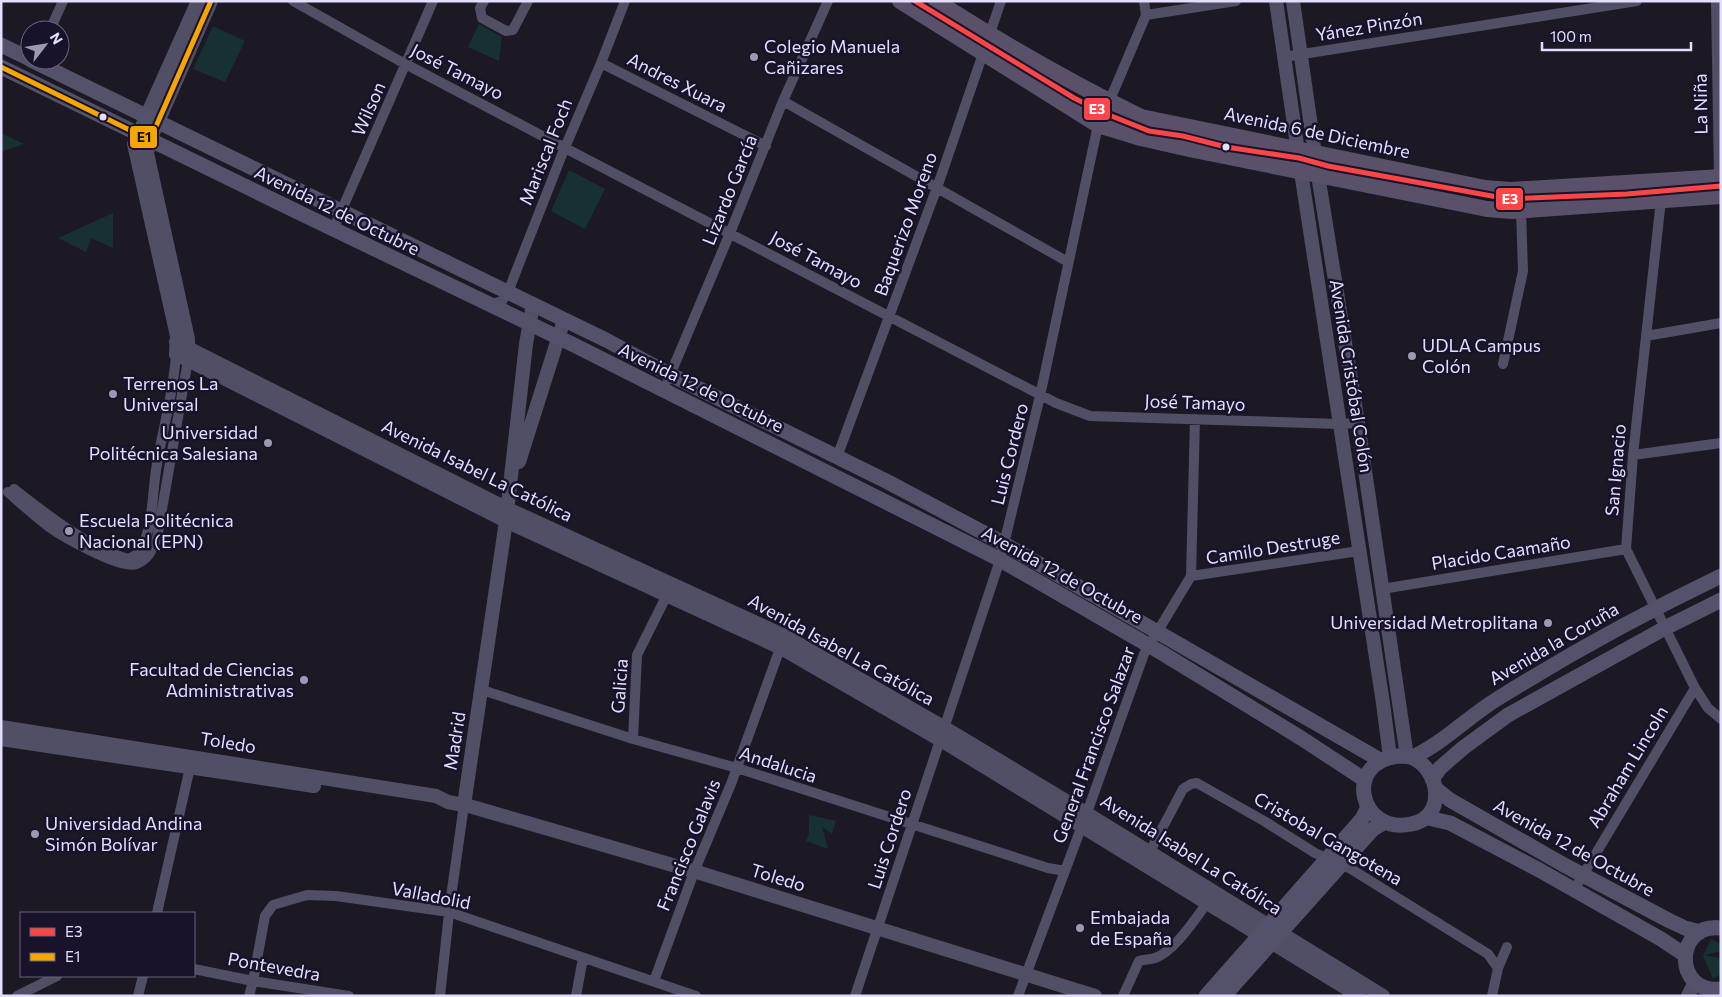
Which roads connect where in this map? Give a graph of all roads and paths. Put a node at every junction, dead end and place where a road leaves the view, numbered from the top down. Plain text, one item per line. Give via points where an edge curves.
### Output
1 (63, 1) edge
2 (198, 1) edge
3 (211, 1) edge
4 (292, 1) edge
5 (433, 1) edge
6 (484, 1) edge
7 (528, 1) edge
8 (625, 1) edge
9 (828, 1) edge
10 (900, 1) edge
11 (936, 1) edge
12 (1001, 1) edge
13 (1144, 1) edge
14 (1236, 1) edge
15 (1276, 1) edge
16 (1294, 1) edge
17 (1637, 1) edge
18 (1716, 1) edge
19 (1146, 15) junction
20 (54, 20) edge
21 (990, 35) junction
22 (1, 45) edge
23 (983, 52) junction
24 (20, 54) edge
25 (1302, 54) junction
26 (1284, 57) junction
27 (601, 63) junction
28 (406, 64) junction
29 (1, 66) edge
30 (54, 70) edge
31 (783, 101) junction
32 (1109, 102) junction
33 (152, 118) junction
34 (1098, 125) junction
35 (144, 137) junction
36 (766, 146) junction
37 (565, 148) junction
38 (1298, 149) junction
39 (1314, 153) junction
40 (1301, 172) junction
41 (1318, 175) junction
42 (1720, 177) edge
43 (936, 188) junction
44 (1721, 196) edge
45 (1661, 200) junction
46 (1521, 210) junction
47 (342, 211) junction
48 (333, 230) junction
49 (730, 233) junction
50 (1068, 262) junction
51 (508, 292) junction
52 (533, 304) junction
53 (490, 306) junction
54 (889, 316) junction
55 (564, 320) junction
56 (1721, 323) edge
57 (528, 324) junction
58 (1646, 336) junction
59 (558, 338) junction
60 (182, 351) junction
61 (1502, 364) dead end
62 (671, 375) junction
63 (663, 390) junction
64 (1040, 396) junction
65 (1195, 419) junction
66 (1358, 422) junction
67 (1340, 424) junction
68 (1721, 443) edge
69 (1633, 455) junction
70 (837, 457) junction
71 (13, 493) dead end
72 (509, 493) junction
73 (507, 515) junction
74 (1004, 544) junction
75 (1626, 549) junction
76 (1359, 551) junction
77 (1000, 560) junction
78 (1191, 576) junction
79 (1721, 576) edge
80 (670, 589) junction
81 (1382, 590) junction
82 (1721, 600) edge
83 (1656, 607) junction
84 (1665, 628) junction
85 (1158, 631) junction
86 (783, 642) junction
87 (1148, 645) junction
88 (1573, 654) junction
89 (1584, 672) junction
90 (1695, 688) junction
91 (482, 690) junction
92 (1721, 719) edge
93 (1, 727) edge
94 (942, 734) junction
95 (1, 738) edge
96 (633, 739) junction
97 (1410, 757) junction
98 (1385, 758) junction
99 (191, 762) junction
100 (737, 768) junction
101 (1365, 780) junction
102 (1434, 783) junction
103 (464, 805) junction
104 (1368, 807) junction
105 (1086, 813) junction
106 (1428, 818) junction
107 (1385, 822) junction
108 (912, 824) junction
109 (1081, 826) junction
110 (1150, 851) junction
111 (1326, 858) junction
112 (1143, 864) junction
113 (1342, 864) junction
114 (1064, 871) junction
115 (694, 872) junction
116 (1582, 874) junction
117 (1574, 890) junction
118 (1207, 903) junction
119 (157, 912) edge
120 (449, 912) junction
121 (1721, 928) edge
122 (878, 929) junction
123 (1700, 932) junction
124 (1270, 934) junction
125 (1507, 947) dead end
126 (1685, 955) junction
127 (583, 958) junction
128 (1498, 968) junction
129 (195, 969) edge
130 (1025, 974) junction
131 (55, 977) edge
132 (143, 977) edge
133 (253, 980) junction
134 (654, 981) junction
135 (1695, 982) junction
136 (1714, 991) edge
137 (17, 996) edge
138 (138, 996) edge
139 (249, 996) edge
140 (344, 996) edge
141 (349, 996) edge
142 (440, 996) edge
143 (576, 996) edge
144 (696, 996) edge
145 (855, 996) edge
146 (1018, 996) edge
147 (1095, 996) edge
148 (1123, 996) edge
149 (1206, 996) edge
150 (1224, 996) edge
151 (1359, 996) edge
152 (1383, 996) edge
153 (1492, 996) edge
154 (1688, 996) edge

1 - 20 street
2 - 33 street
3 - 33 street
4 - 28 street, José Tamayo
5 - 28 street, Wilson
6 - 7 street via 480,8 482,18 506,32 513,30
8 - 27 street, Mariscal Foch
9 - 31 street, Lizardo García
10 - 23 main road
11 - 21 main road, Avenida 6 de Diciembre
12 - 21 street, Baquerizo Moreno
13 - 19 street
14 - 19 street
15 - 26 street, Avenida Cristóbal Colón
16 - 25 street, Avenida Cristóbal Colón
17 - 25 street, Yánez Pinzón
18 - 42 street, La Niña
19 - 32 street, Luis Cordero
21 - 23 street, Baquerizo Moreno
21 - 32 main road, Avenida 6 de Diciembre
22 - 24 main road, Avenida 12 de Octubre
23 - 34 main road
23 - 43 street, Baquerizo Moreno
25 - 26 street, Yánez Pinzón
25 - 39 street, Avenida Cristóbal Colón
26 - 38 street, Avenida Cristóbal Colón
27 - 36 street, Andres Xuara
27 - 37 street, Mariscal Foch
28 - 37 street, José Tamayo
28 - 47 street, Wilson
29 - 35 main road, Avenida 12 de Octubre
30 - 33 main road, Avenida 12 de Octubre
31 - 36 street, Lizardo García
31 - 43 street
32 - 34 street, Luis Cordero
32 - 38 main road, Avenida 6 de Diciembre via 1141,117
33 - 35 street
33 - 47 main road, Avenida 12 de Octubre
34 - 40 main road via 1174,146
34 - 50 street, Luis Cordero
35 - 48 main road, Avenida 12 de Octubre
35 - 60 street via 134,144 136,161
36 - 49 street, Lizardo García
37 - 49 street, José Tamayo
37 - 51 street, Mariscal Foch
38 - 39 main road, Avenida 6 de Diciembre
38 - 40 street, Avenida Cristóbal Colón
39 - 41 street, Avenida Cristóbal Colón
39 - 42 main road, Avenida 6 de Diciembre via 1485,188 1511,190
40 - 41 main road
40 - 67 street, Avenida Cristóbal Colón
41 - 46 main road via 1487,209
41 - 66 street, Avenida Cristóbal Colón
43 - 50 street
43 - 54 street, Baquerizo Moreno
44 - 45 main road
45 - 46 main road
45 - 58 street, San Ignacio
46 - 61 street via 1523,271
47 - 48 street, Wilson
47 - 51 main road, Avenida 12 de Octubre
48 - 53 main road, Avenida 12 de Octubre
49 - 54 street, José Tamayo
49 - 62 street, Lizardo García
50 - 64 street, Luis Cordero
51 - 52 main road, Avenida 12 de Octubre
51 - 53 street via 502,301
52 - 55 main road, Avenida 12 de Octubre
52 - 57 street, Madrid
53 - 57 main road, Avenida 12 de Octubre
54 - 64 street, José Tamayo
54 - 70 street, Baquerizo Moreno
55 - 59 street, Madrid
55 - 62 main road, Avenida 12 de Octubre
56 - 58 street
57 - 59 main road, Avenida 12 de Octubre
57 - 72 street, Madrid
58 - 69 street, San Ignacio
59 - 63 main road, Avenida 12 de Octubre
59 - 72 street, Madrid
60 - 71 street via 141,556 127,559 102,548 68,530
60 - 73 street, Avenida Isabel La Católica
62 - 63 street, Lizardo García
62 - 70 main road, Avenida 12 de Octubre
63 - 77 main road, Avenida 12 de Octubre
64 - 65 street, José Tamayo via 1090,416
64 - 74 street, Luis Cordero
65 - 67 street, José Tamayo
65 - 78 street, General Francisco Salazar
66 - 67 street, José Tamayo
66 - 81 street, Avenida Cristóbal Colón
67 - 76 street, Avenida Cristóbal Colón
68 - 69 street
69 - 75 street, San Ignacio
70 - 74 main road, Avenida 12 de Octubre
72 - 73 street, Madrid
73 - 80 street, Avenida Isabel La Católica
73 - 91 street, Madrid
74 - 77 street, Luis Cordero
74 - 85 main road, Avenida 12 de Octubre
75 - 81 street, Placido Caamaño
75 - 83 street
76 - 78 street, Camilo Destruge
76 - 98 street, Avenida Cristóbal Colón via 1383,703
77 - 87 main road, Avenida 12 de Octubre
77 - 94 street, Luis Cordero
78 - 85 street, General Francisco Salazar
79 - 83 main road, Avenida la Coruña
80 - 86 street, Avenida Isabel La Católica
80 - 96 street, Galicia via 637,655
81 - 97 street, Avenida Cristóbal Colón
82 - 84 main road
83 - 84 street
83 - 88 main road, Avenida la Coruña
84 - 89 main road
84 - 90 street
85 - 87 street, General Francisco Salazar
85 - 98 main road, Avenida 12 de Octubre via 1359,749
86 - 94 street, Avenida Isabel La Católica
86 - 100 street, Francisco Galavis
87 - 101 main road, Avenida 12 de Octubre
87 - 105 street, General Francisco Salazar
88 - 89 main road
88 - 97 main road, Avenida la Coruña via 1495,700 1426,751
89 - 102 main road via 1502,720 1463,748 1440,768
90 - 92 street via 1708,708
90 - 116 street, Abraham Lincoln
91 - 96 street, Andalucia
91 - 103 street, Madrid
93 - 99 street, Toledo
94 - 105 street, Avenida Isabel La Católica
94 - 108 street, Luis Cordero
94 - 109 street, Avenida Isabel La Católica
95 - 99 street, Toledo
96 - 100 street, Andalucia
97 - 98 main road
97 - 102 main road via 1427,770
98 - 101 main road via 1372,766
99 - 103 street, Toledo via 436,804
99 - 119 street
100 - 108 street, Andalucia
100 - 115 street, Francisco Galavis
101 - 104 main road via 1364,796
102 - 106 main road via 1436,802
102 - 116 main road, Avenida 12 de Octubre via 1450,800
103 - 115 street, Toledo
103 - 120 street, Madrid
104 - 107 main road
104 - 111 main road via 1362,819
105 - 109 street, General Francisco Salazar
105 - 110 street, Avenida Isabel La Católica
106 - 107 main road via 1403,826
106 - 117 main road, Avenida 12 de Octubre via 1450,823
107 - 113 main road via 1373,829
108 - 114 street, Andalucia
108 - 122 street, Luis Cordero
109 - 112 street, Avenida Isabel La Católica
109 - 114 street, General Francisco Salazar
110 - 111 street, Cristobal Gangotena via 1182,789 1197,783
110 - 112 street, Cristobal Gangotena
110 - 124 street, Avenida Isabel La Católica
111 - 113 street, Cristobal Gangotena
111 - 124 main road
112 - 118 street, Avenida Isabel La Católica
113 - 124 main road
113 - 128 street, Cristobal Gangotena via 1488,954
114 - 130 street, General Francisco Salazar
115 - 122 street, Toledo
115 - 134 street, Francisco Galavis
116 - 117 street, Abraham Lincoln
116 - 123 main road, Avenida 12 de Octubre via 1684,928
117 - 126 main road, Avenida 12 de Octubre
118 - 124 street, Avenida Isabel La Católica
118 - 148 street via 1164,953 1154,959 1140,961
120 - 127 street, Valladolid
120 - 133 street, Valladolid via 336,896 307,896 273,906 265,916
120 - 142 street, Madrid
121 - 123 main road
122 - 130 street, Toledo
122 - 145 street, Luis Cordero
123 - 126 main road via 1691,940
124 - 149 main road
124 - 150 main road
124 - 151 street, Avenida Isabel La Católica
124 - 152 street, Avenida Isabel La Católica
125 - 128 street
126 - 135 main road via 1685,965
127 - 134 street, Valladolid
127 - 143 street
128 - 153 street
129 - 133 street, Pontevedra
130 - 146 street, General Francisco Salazar
130 - 147 street, Toledo
131 - 137 street
132 - 138 street
133 - 139 street, Valladolid
133 - 140 street, Pontevedra
134 - 144 street, Valladolid
135 - 136 main road
135 - 154 street
140 - 141 street, Pontevedra

